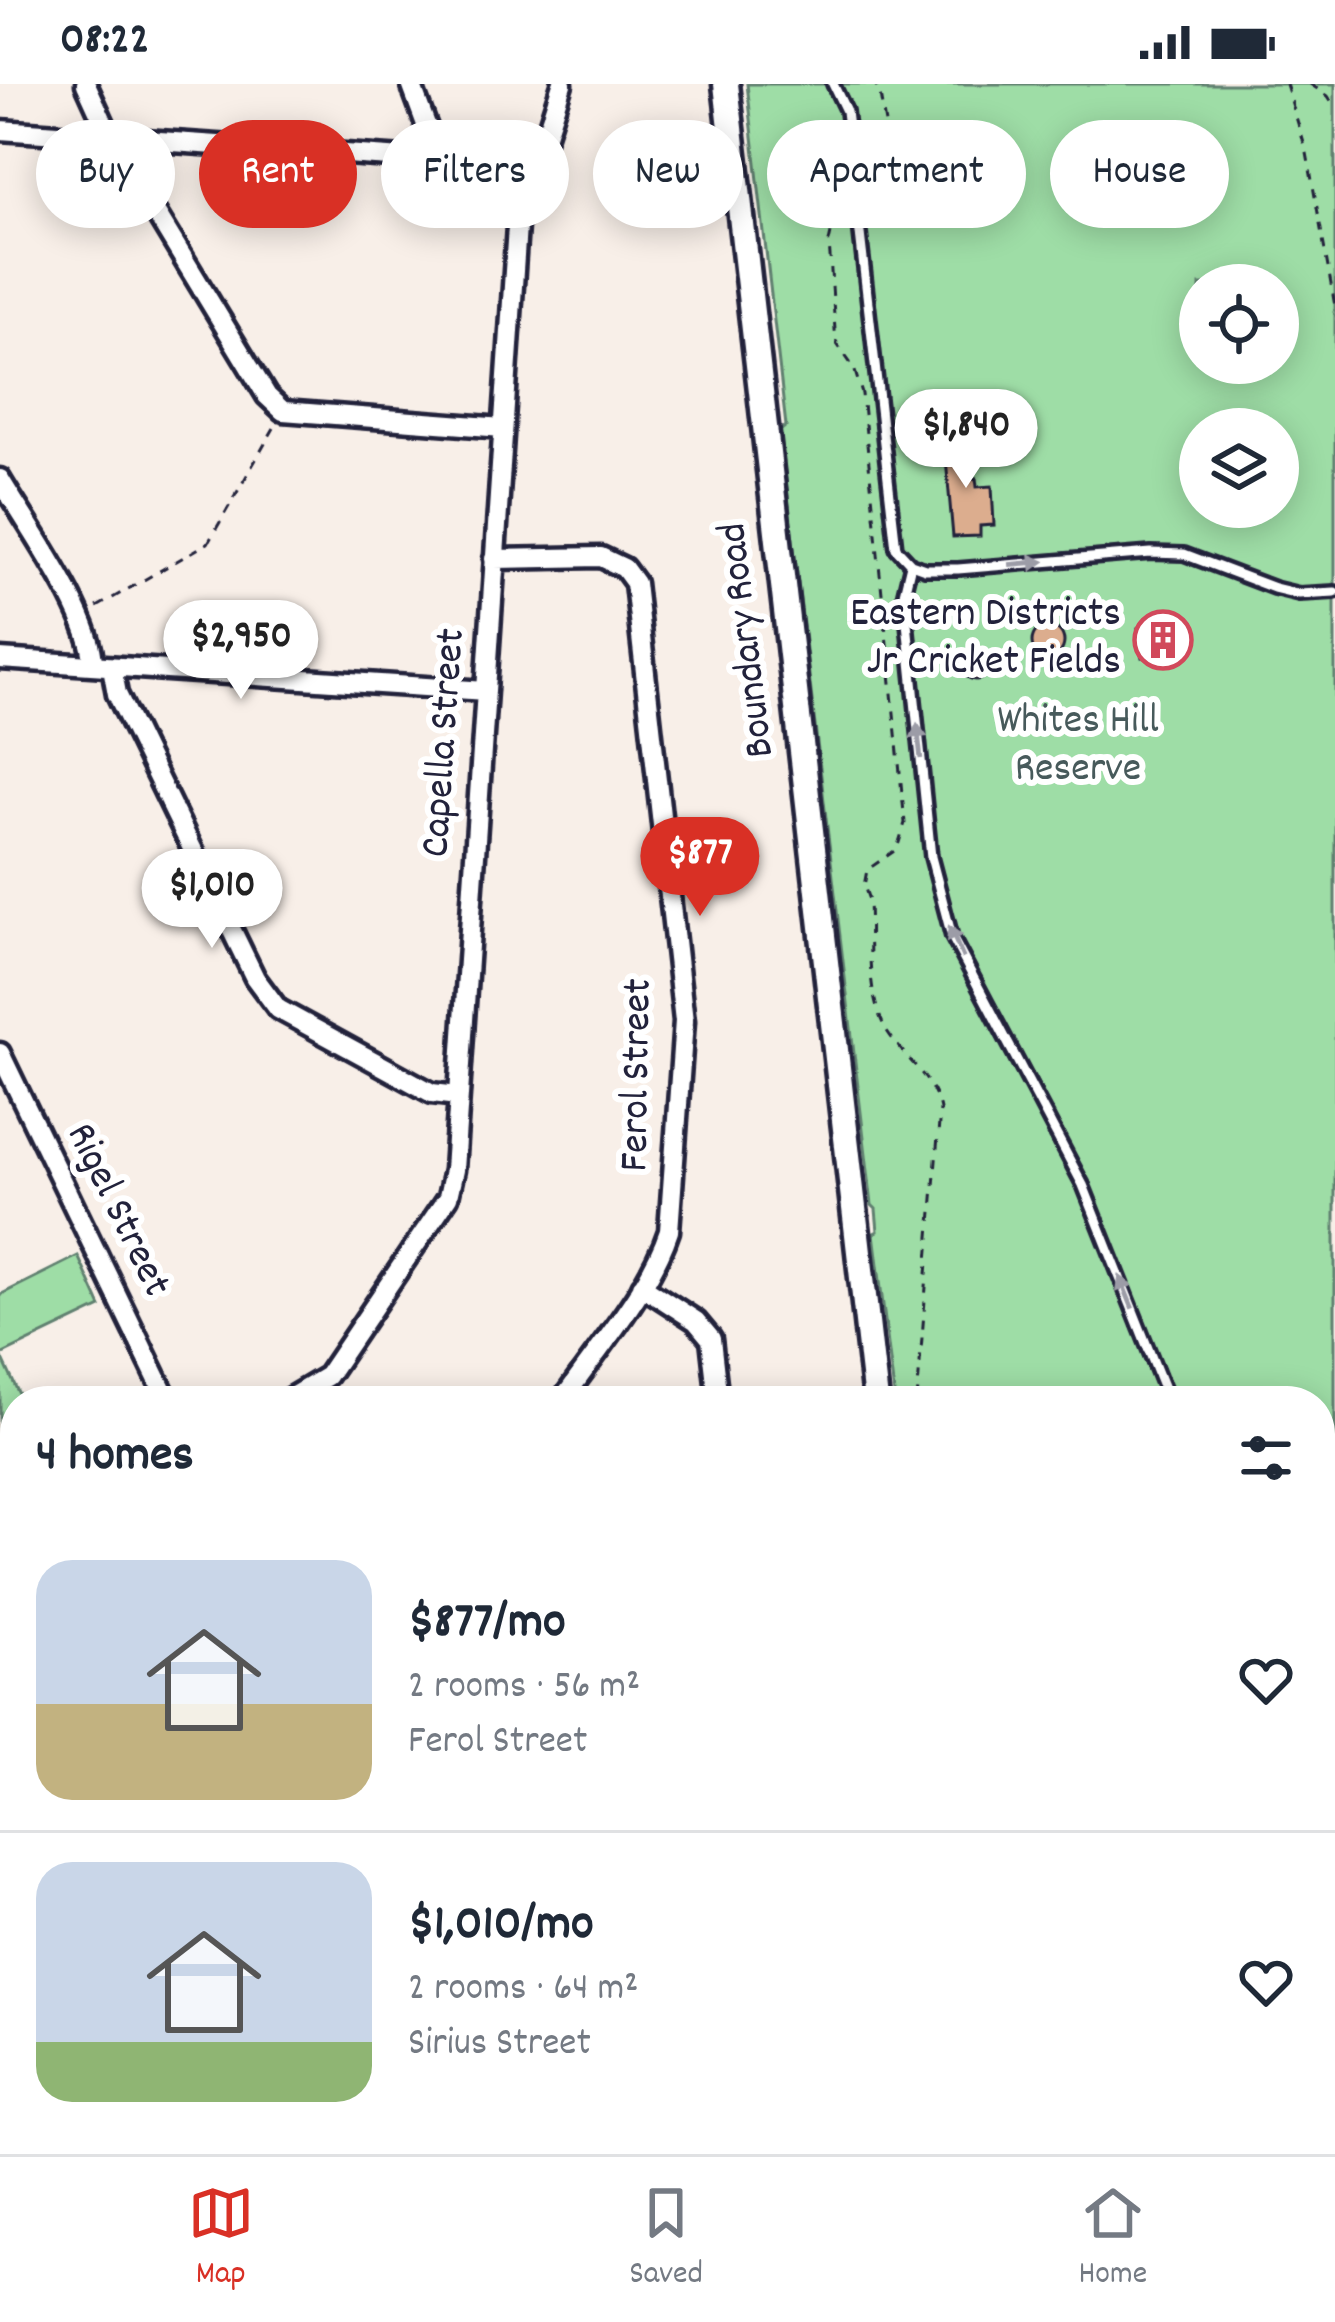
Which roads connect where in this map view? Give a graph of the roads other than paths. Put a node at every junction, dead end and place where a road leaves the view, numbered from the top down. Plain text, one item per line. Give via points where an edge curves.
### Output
1 (86, 84) edge
2 (411, 84) edge
3 (562, 84) edge
4 (833, 84) edge
5 (728, 86) edge
6 (102, 120) edge
7 (424, 120) edge
8 (551, 120) edge
9 (0, 130) edge
10 (36, 133) edge
11 (175, 143) edge
12 (381, 157) edge
13 (165, 228) edge
14 (517, 228) edge
15 (503, 428) junction
16 (0, 479) edge
17 (494, 559) junction
18 (911, 565) junction
19 (1335, 592) edge
20 (0, 659) edge
21 (103, 666) junction
22 (486, 691) junction
23 (0, 1053) edge
24 (458, 1096) junction
25 (642, 1286) junction
26 (327, 1376) junction
27 (161, 1386) edge
28 (310, 1386) edge
29 (321, 1386) edge
30 (572, 1386) edge
31 (716, 1386) edge
32 (874, 1386) edge
33 (1163, 1386) edge

1 - 6 street
2 - 7 street
3 - 8 street, Capella Street
4 - 18 lane via 846,111 896,548
5 - 32 main road, Boundary Road
9 - 10 street
11 - 12 street
13 - 15 street via 283,411
14 - 15 street, Capella Street
15 - 17 street, Capella Street
16 - 21 street
17 - 22 street, Capella Street
17 - 25 street, Ferol Street via 601,557 624,568 634,584 684,1021 669,1231
18 -> 19 lane via 1184,554 1274,588
33 -> 18 lane via 1083,1185 952,937 931,857 904,592
20 - 21 street
21 - 22 street
21 - 24 street via 255,978 278,1009 432,1093
22 - 24 street, Capella Street
23 - 27 street, Rigel Street
24 - 26 street, Capella Street via 448,1197
25 - 30 street, Ferol Street
25 - 31 street via 711,1339
26 - 28 street, Capella Street
26 - 29 street, Capella Street

